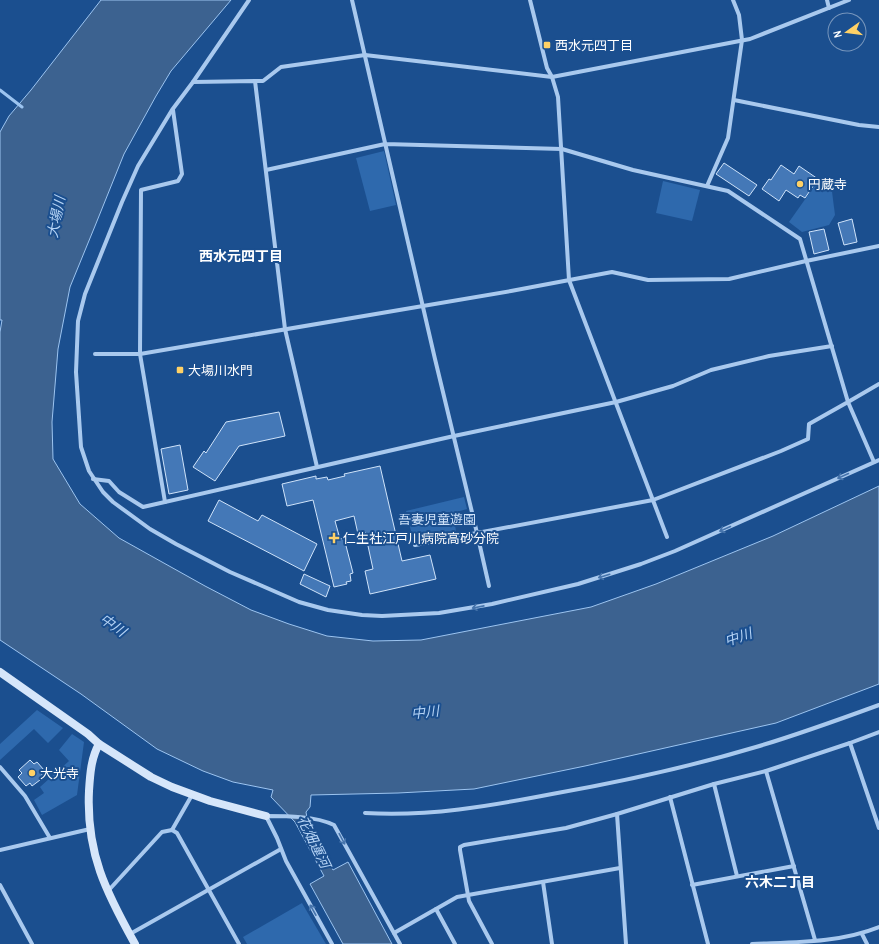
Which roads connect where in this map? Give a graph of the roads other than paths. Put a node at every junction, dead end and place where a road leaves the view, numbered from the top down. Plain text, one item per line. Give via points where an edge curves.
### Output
1 (249, 0) edge
2 (352, 0) edge
3 (530, 0) edge
4 (733, 0) edge
5 (827, 0) edge
6 (849, 0) edge
7 (829, 8) junction
8 (742, 40) junction
9 (365, 55) junction
10 (552, 77) junction
11 (255, 81) junction
12 (193, 82) junction
13 (734, 100) junction
14 (172, 110) junction
15 (879, 127) edge
16 (385, 144) junction
17 (562, 150) junction
18 (266, 170) junction
19 (707, 186) junction
20 (879, 246) edge
21 (806, 261) junction
22 (569, 280) junction
23 (423, 305) junction
24 (284, 329) junction
25 (832, 346) junction
26 (95, 354) dead end
27 (140, 354) junction
28 (879, 384) edge
29 (616, 402) junction
30 (848, 402) junction
31 (454, 436) junction
32 (879, 460) edge
33 (874, 462) junction
34 (317, 467) junction
35 (93, 479) junction
36 (653, 500) junction
37 (165, 502) junction
38 (477, 532) junction
39 (667, 536) dead end
40 (415, 545) dead end
41 (489, 586) dead end
42 (1, 675) edge
43 (879, 705) edge
44 (879, 732) edge
45 (850, 743) junction
46 (99, 744) junction
47 (0, 767) edge
48 (766, 771) junction
49 (714, 784) junction
50 (192, 795) junction
51 (670, 797) junction
52 (365, 813) dead end
53 (617, 814) junction
54 (266, 816) junction
55 (90, 828) junction
56 (879, 828) edge
57 (172, 830) junction
58 (50, 838) junction
59 (282, 849) junction
60 (0, 850) edge
61 (794, 866) junction
62 (620, 868) junction
63 (738, 876) junction
64 (543, 882) junction
65 (0, 885) edge
66 (692, 885) junction
67 (209, 890) junction
68 (107, 892) junction
69 (467, 895) junction
70 (436, 909) junction
71 (879, 927) edge
72 (394, 933) junction
73 (130, 934) junction
74 (862, 934) junction
75 (815, 940) junction
76 (784, 943) edge
77 (32, 944) edge
78 (135, 944) edge
79 (239, 944) edge
80 (332, 944) edge
81 (400, 944) edge
82 (455, 944) edge
83 (492, 944) edge
84 (552, 944) edge
85 (626, 944) edge
86 (708, 944) edge
87 (752, 944) edge
88 (867, 944) edge

1 - 12 street
2 - 9 street
3 - 10 street via 547,68
4 - 8 street via 739,15
5 - 7 street
6 - 7 street
7 - 8 street
8 - 10 street
8 - 13 street
9 - 10 street
9 - 11 street via 281,67 263,80
9 - 16 street
10 - 17 street via 558,97
11 - 12 street
11 - 18 street
12 - 14 street
13 - 15 street
13 - 19 street via 728,138
14 - 27 street via 182,174 178,181 141,190
14 - 35 street via 138,166 94,269 78,321 76,372 79,429 85,462
16 - 17 street
16 - 18 street
16 - 23 street
17 - 19 street via 633,170
17 - 22 street
18 - 24 street
19 - 21 street via 728,191 800,239
20 - 21 street
21 - 22 street via 728,279 648,280 612,272
21 - 25 street
22 - 23 street
22 - 29 street
23 - 24 street
23 - 31 street
24 - 27 street
24 - 34 street
25 - 29 street via 769,356 711,370 674,386
25 - 30 street
26 - 27 street
27 - 37 street
28 - 30 street
29 - 31 street
29 - 36 street
30 - 33 street
30 - 36 street via 809,424 808,439
31 - 34 street
31 - 38 street
32 - 33 street
33 -> 35 street via 675,551 611,574 542,593 463,609 403,616 346,613 312,606 230,572 176,544 134,518 102,492
34 - 37 street
35 - 37 street via 109,482 143,507
36 - 38 street
36 - 39 street
38 - 40 street
38 - 41 street
42 - 46 street
43 - 52 street via 756,747 616,782 464,810
44 - 45 street
45 - 48 street
45 - 56 street
46 - 50 street via 151,777
46 - 55 street via 94,752 89,783
47 - 58 street via 25,796
48 - 49 street
48 - 61 street
49 - 51 street
49 - 63 street
50 - 54 street
50 - 57 street
51 - 53 street
51 - 66 street
53 - 62 street
53 - 69 street via 566,828 460,847
54 - 59 street
54 -> 72 street via 312,819 334,825
55 - 58 street
55 - 68 street via 96,859
57 - 67 street via 177,833
57 - 68 street via 162,832
58 - 60 street
59 - 67 street
80 -> 59 street via 286,861
61 - 63 street
61 - 75 street
62 - 64 street
62 - 85 street
63 - 66 street
64 - 69 street
64 - 84 street
65 - 77 street
66 - 86 street
67 - 73 street
67 - 79 street
68 - 73 street
69 - 70 street via 457,897
69 - 83 street
70 - 72 street
70 - 82 street
71 - 74 street
72 - 81 street
73 - 78 street
74 - 75 street
74 - 88 street
75 - 76 street
76 - 87 street

